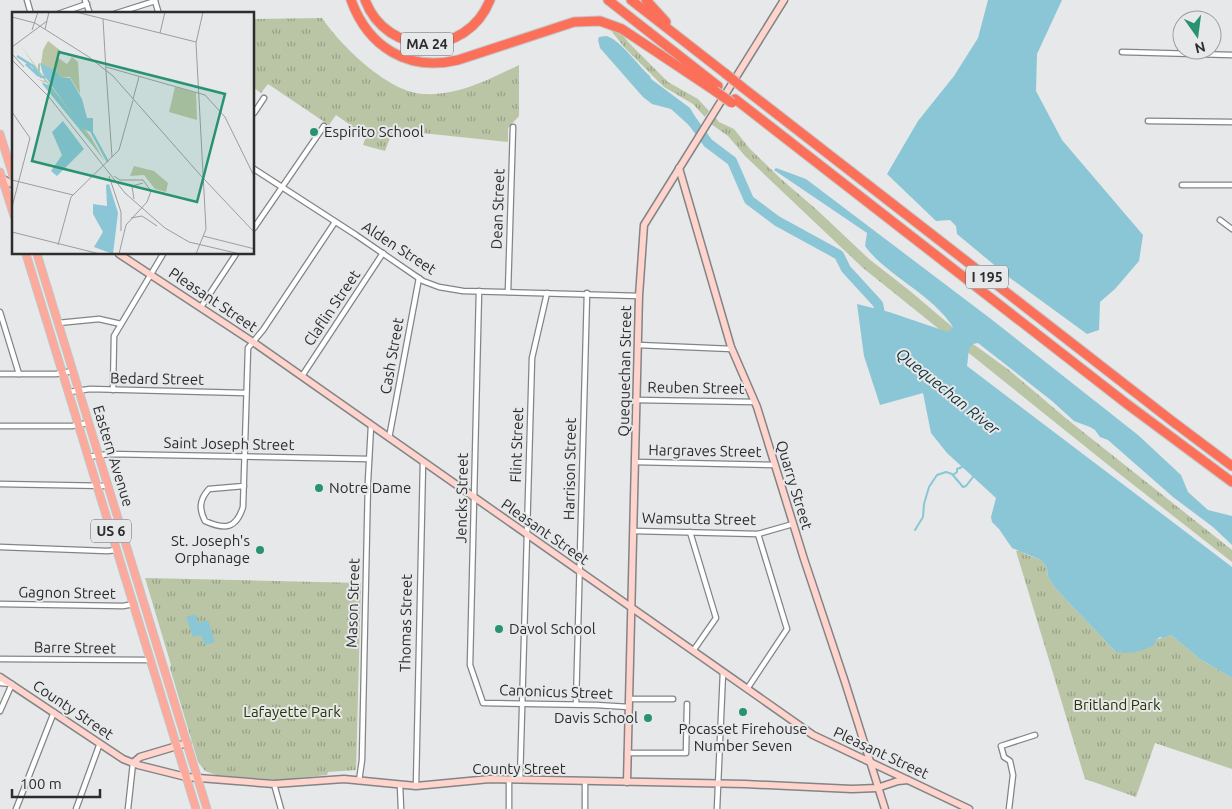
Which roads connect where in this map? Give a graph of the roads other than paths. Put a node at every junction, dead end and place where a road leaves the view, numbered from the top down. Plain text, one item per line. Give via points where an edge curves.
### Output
1 (350, 0) edge
2 (365, 0) edge
3 (490, 0) edge
4 (608, 0) edge
5 (631, 0) edge
6 (646, 0) edge
7 (784, 0) edge
8 (155, 1) edge
9 (86, 2) edge
10 (63, 12) edge
11 (120, 12) edge
12 (681, 39) junction
13 (1122, 52) dead end
14 (1232, 56) edge
15 (717, 89) junction
16 (264, 98) dead end
17 (255, 112) edge
18 (1148, 121) dead end
19 (1232, 122) edge
20 (324, 126) dead end
21 (513, 127) dead end
22 (0, 134) edge
23 (679, 168) junction
24 (255, 170) edge
25 (12, 173) edge
26 (1, 176) edge
27 (12, 184) edge
28 (1182, 185) dead end
29 (1232, 185) edge
30 (281, 187) junction
31 (12, 210) edge
32 (1220, 220) dead end
33 (335, 222) junction
34 (255, 226) edge
35 (1232, 229) edge
36 (383, 253) junction
37 (26, 255) edge
38 (37, 255) edge
39 (122, 255) edge
40 (162, 255) edge
41 (235, 255) edge
42 (151, 274) junction
43 (419, 278) junction
44 (479, 291) junction
45 (508, 292) junction
46 (547, 293) junction
47 (587, 293) junction
48 (639, 296) junction
49 (201, 307) junction
50 (0, 312) edge
51 (58, 323) junction
52 (121, 324) junction
53 (253, 342) junction
54 (638, 346) junction
55 (732, 349) junction
56 (73, 371) junction
57 (63, 373) junction
58 (0, 374) edge
59 (19, 374) junction
60 (302, 376) junction
61 (78, 390) junction
62 (113, 390) junction
63 (68, 392) junction
64 (246, 393) junction
65 (637, 400) junction
66 (755, 402) junction
67 (88, 423) junction
68 (79, 425) junction
69 (0, 426) edge
70 (371, 426) junction
71 (389, 438) junction
72 (98, 455) junction
73 (88, 457) junction
74 (244, 457) junction
75 (369, 459) junction
76 (423, 462) junction
77 (635, 462) junction
78 (775, 465) junction
79 (1232, 466) edge
80 (1232, 483) edge
81 (0, 484) edge
82 (97, 486) junction
83 (108, 486) junction
84 (244, 486) junction
85 (476, 498) junction
86 (793, 524) junction
87 (634, 531) junction
88 (690, 532) junction
89 (526, 534) junction
90 (758, 534) junction
91 (0, 547) edge
92 (117, 550) junction
93 (580, 572) junction
94 (0, 604) edge
95 (134, 604) junction
96 (632, 608) junction
97 (694, 651) junction
98 (0, 659) edge
99 (150, 660) junction
100 (723, 672) junction
101 (0, 677) edge
102 (0, 683) edge
103 (12, 684) junction
104 (747, 689) junction
105 (629, 699) junction
106 (673, 699) dead end
107 (483, 703) joint
108 (523, 703) junction
109 (576, 704) junction
110 (687, 704) dead end
111 (629, 707) junction
112 (0, 711) edge
113 (54, 712) junction
114 (1035, 735) dead end
115 (100, 743) junction
116 (187, 743) junction
117 (177, 746) junction
118 (627, 753) junction
119 (870, 761) junction
120 (132, 764) junction
121 (186, 777) junction
122 (198, 779) junction
123 (509, 780) junction
124 (520, 780) junction
125 (908, 780) junction
126 (359, 781) junction
127 (585, 781) junction
128 (627, 782) junction
129 (718, 783) junction
130 (274, 784) junction
131 (400, 785) junction
132 (416, 786) junction
133 (877, 788) junction
134 (16, 809) edge
135 (76, 809) edge
136 (128, 809) edge
137 (196, 809) edge
138 (207, 809) edge
139 (281, 809) edge
140 (401, 809) edge
141 (509, 809) edge
142 (585, 809) edge
143 (717, 809) edge
144 (885, 809) edge
145 (969, 809) edge
146 (1009, 809) edge

1 - 15 highway via 364,26 379,43 401,56 429,63 458,60 582,20 600,21 615,26
2 - 3 highway, MA 24 via 372,15 387,30 406,40 429,44 448,40 466,31 481,17
4 - 15 highway, I 195
5 - 12 highway, I 195
6 - 12 highway
7 - 23 street, Quequechan Street
8 - 11 street
9 - 10 street
12 - 79 highway, I 195, bridge
13 - 14 street
15 - 80 highway, I 195 via 780,134
16 - 17 street
18 - 19 street
20 - 30 street
21 - 45 street, Dean Street
22 - 25 main road
23 - 48 street, Quequechan Street via 643,227
23 - 55 street, Quarry Street
24 - 30 street, Alden Street
26 - 27 street
26 - 31 main road
28 - 29 street
30 - 33 street, Alden Street
30 - 34 street
32 - 35 street
33 - 36 street, Alden Street
33 - 53 street
36 - 43 street, Alden Street
36 - 60 street, Claflin Street
37 - 57 main road, Eastern Avenue / US 6
38 - 51 main road, Eastern Avenue / US 6
39 - 42 street, Pleasant Street
40 - 42 street
41 - 49 street
42 - 49 street, Pleasant Street
42 - 52 street
43 - 44 street, Alden Street via 444,288
43 - 71 street, Cash Street
44 - 45 street, Alden Street
44 - 85 street, Jencks Street
45 - 46 street, Alden Street
46 - 47 street, Alden Street
46 - 89 street, Flint Street via 532,358
47 - 48 street, Alden Street
47 - 93 street, Harrison Street
48 - 54 street, Quequechan Street
49 - 53 street, Pleasant Street
50 - 59 street
51 - 52 street via 99,319
51 - 56 main road, Eastern Avenue / US 6
52 - 62 street via 114,336
53 - 60 street, Pleasant Street
53 - 64 street via 248,348
54 - 55 street
54 - 65 street, Quequechan Street
55 - 66 street, Quarry Street
56 - 57 street
56 - 61 main road, Eastern Avenue / US 6
57 - 59 street
57 - 63 main road, Eastern Avenue / US 6
58 - 59 street
60 - 70 street, Pleasant Street
61 - 62 street, Bedard Street
61 - 63 street, Bedard Street
61 - 67 main road, Eastern Avenue / US 6
62 - 64 street, Bedard Street
63 - 68 main road, Eastern Avenue / US 6
64 - 74 street
65 - 66 street, Reuben Street
65 - 77 street, Quequechan Street
66 - 78 street, Quarry Street
67 - 68 street
67 - 72 main road, Eastern Avenue / US 6
68 - 69 street
68 - 73 main road, Eastern Avenue / US 6
70 - 71 street, Pleasant Street
70 - 75 street, Mason Street
71 - 76 street, Pleasant Street
72 - 73 street, Saint Joseph Street
72 - 74 street, Saint Joseph Street
72 - 83 main road, Eastern Avenue / US 6
73 - 82 main road, Eastern Avenue / US 6
74 - 75 street, Saint Joseph Street
74 - 84 street
75 - 126 street, Mason Street
76 - 85 street, Pleasant Street
76 - 132 street, Thomas Street
77 - 78 street, Hargraves Street
77 - 87 street, Quequechan Street
78 - 86 street, Quarry Street
81 - 82 street
82 - 83 street
82 - 92 main road, Eastern Avenue / US 6
83 - 116 main road, Eastern Avenue / US 6
84 - 84 street via 209,489 200,504 205,522 216,527 235,524 244,508
85 - 89 street, Pleasant Street
85 - 107 street, Jencks Street via 470,665
86 - 90 street, Wamsutta Street
86 - 119 street, Quarry Street
87 - 88 street, Wamsutta Street
87 - 96 street, Quequechan Street
88 - 90 street, Wamsutta Street
88 - 97 street via 716,618
89 - 93 street, Pleasant Street
89 - 108 street, Flint Street
90 - 104 street via 787,629
91 - 92 street
92 - 95 main road, Eastern Avenue / US 6
93 - 96 street, Pleasant Street
93 - 109 street, Harrison Street
94 - 95 street, Gagnon Street
95 - 99 main road, Eastern Avenue / US 6
96 - 97 street, Pleasant Street
96 - 105 street, Quequechan Street
97 - 100 street, Pleasant Street
98 - 99 street, Barre Street
99 - 117 main road, Eastern Avenue / US 6
100 - 104 street, Pleasant Street
100 - 129 street
101 - 103 street, County Street
102 - 103 street
103 - 112 street
103 - 113 street, County Street
104 - 119 street, Pleasant Street via 813,735
105 - 106 street
105 - 111 street, Quequechan Street
107 - 108 street, Canonicus Street
108 - 109 street, Canonicus Street
108 - 124 street, Flint Street
109 - 111 street, Canonicus Street
110 - 118 street via 686,753
111 - 118 street, Quequechan Street
113 - 115 street, County Street
113 - 134 street
114 - 146 street via 1001,746 1013,775
115 - 120 street, County Street
115 - 135 street
116 - 117 street
116 - 122 main road, Eastern Avenue / US 6
117 - 120 street via 137,758
117 - 121 main road, Eastern Avenue / US 6
118 - 128 street, Quequechan Street
119 - 125 street, Pleasant Street
119 - 133 street, Quarry Street
120 - 121 street, County Street
120 - 136 street
121 - 122 street, County Street
121 - 137 main road, Eastern Avenue / US 6
122 - 130 street, County Street
122 - 138 main road, Eastern Avenue / US 6
123 - 124 street, County Street
123 - 132 street, County Street
123 - 141 street
124 - 127 street, County Street
125 - 133 street, County Street
125 - 145 street, Pleasant Street
126 - 130 street, County Street via 332,779
126 - 131 street, County Street
127 - 128 street, County Street
127 - 142 street
128 - 129 street, County Street
129 - 133 street, County Street
129 - 143 street
130 - 139 street
131 - 132 street, County Street
131 - 140 street
133 - 144 street, Quarry Street

